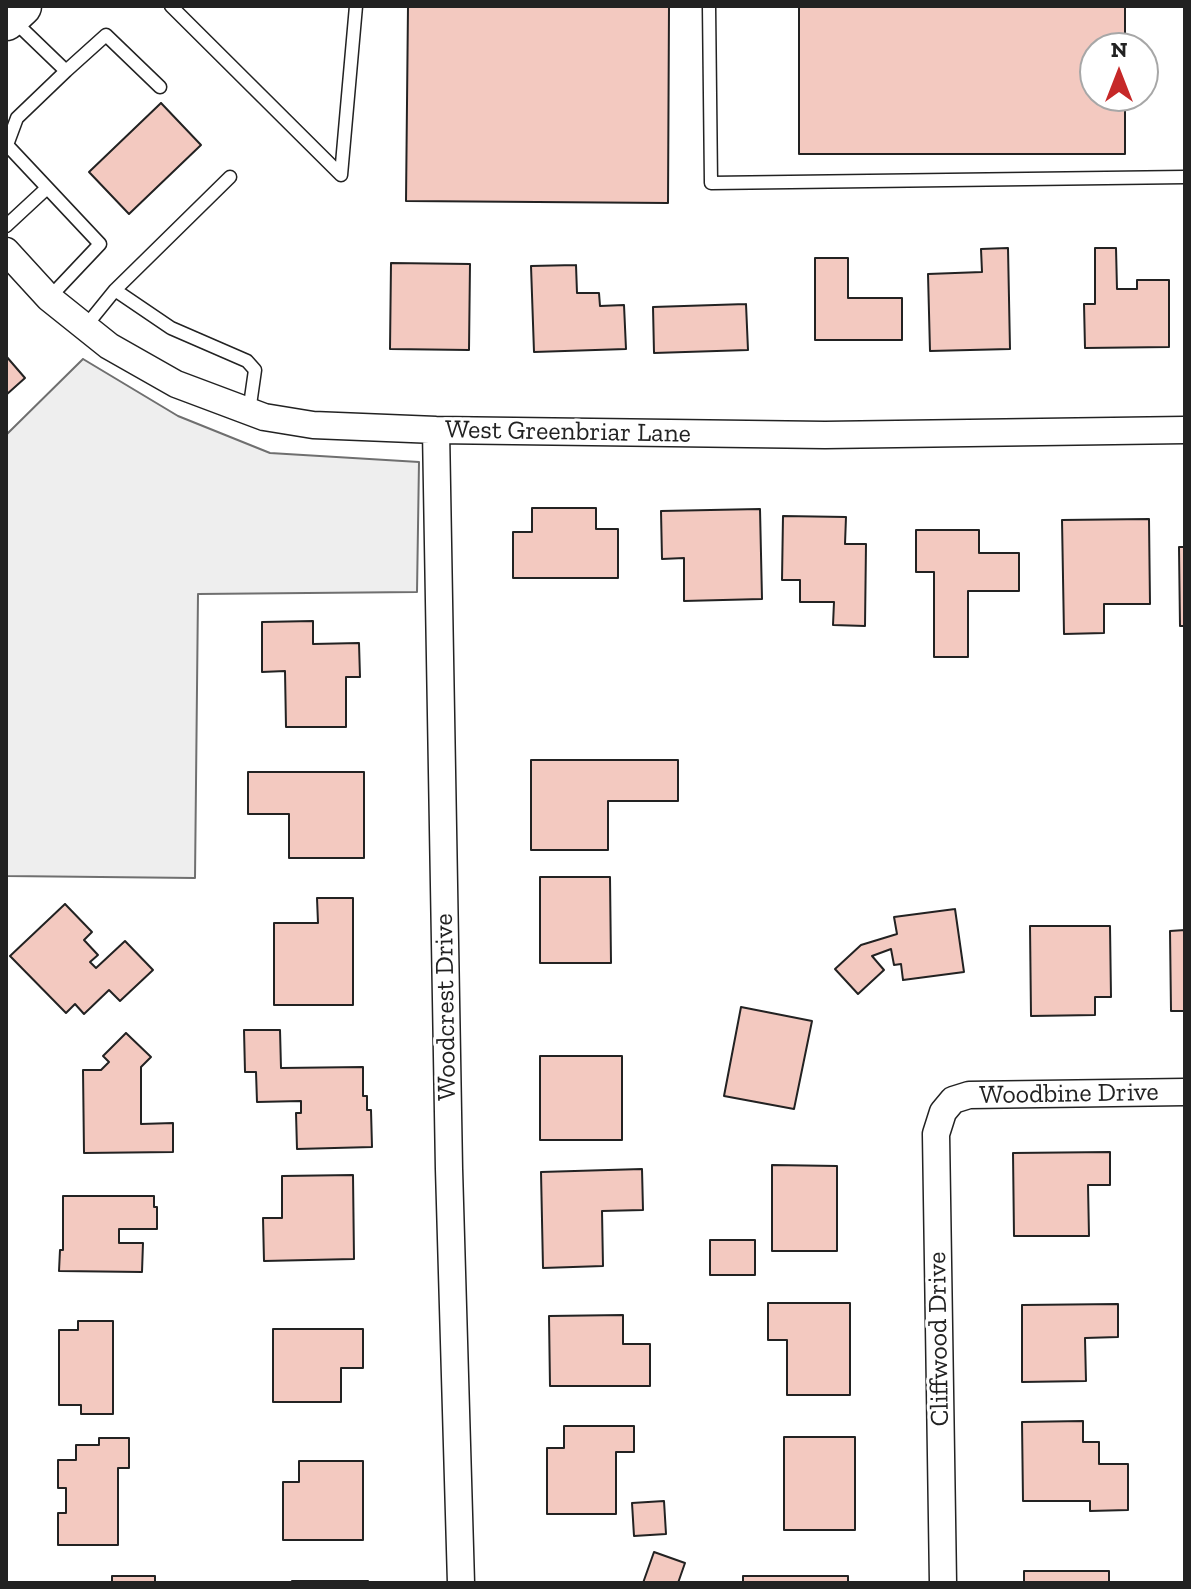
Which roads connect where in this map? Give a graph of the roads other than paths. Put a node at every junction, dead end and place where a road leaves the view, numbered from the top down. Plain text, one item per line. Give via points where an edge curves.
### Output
1 (171, 6) edge
2 (356, 6) edge
3 (709, 6) edge
4 (12, 14) edge
5 (66, 71) junction
6 (160, 87) dead end
7 (230, 177) dead end
8 (1185, 177) edge
9 (47, 188) junction
10 (6, 226) edge
11 (6, 251) edge
12 (115, 290) junction
13 (49, 298) junction
14 (85, 327) junction
15 (249, 412) junction
16 (436, 430) junction
17 (1185, 430) edge
18 (1185, 1092) edge
19 (953, 1100) joint
20 (461, 1583) edge
21 (943, 1583) edge

1 - 2 lane via 341,175
3 - 8 lane via 711,183
4 - 5 lane
5 - 6 lane via 106,35
5 - 9 lane via 17,118 7,145
7 - 12 lane
9 - 10 lane
9 - 13 lane via 100,244
11 - 13 street, West Greenbriar Lane
12 - 14 lane
12 - 15 lane via 171,328 247,361 255,370
13 - 14 street, West Greenbriar Lane
14 - 15 street, West Greenbriar Lane via 176,384
15 - 16 street, West Greenbriar Lane via 313,425
16 - 17 street, West Greenbriar Lane via 825,435
16 - 20 street, Woodcrest Drive
18 - 19 street, Woodbine Drive via 969,1095
19 - 21 street, Cliffwood Drive via 936,1134

